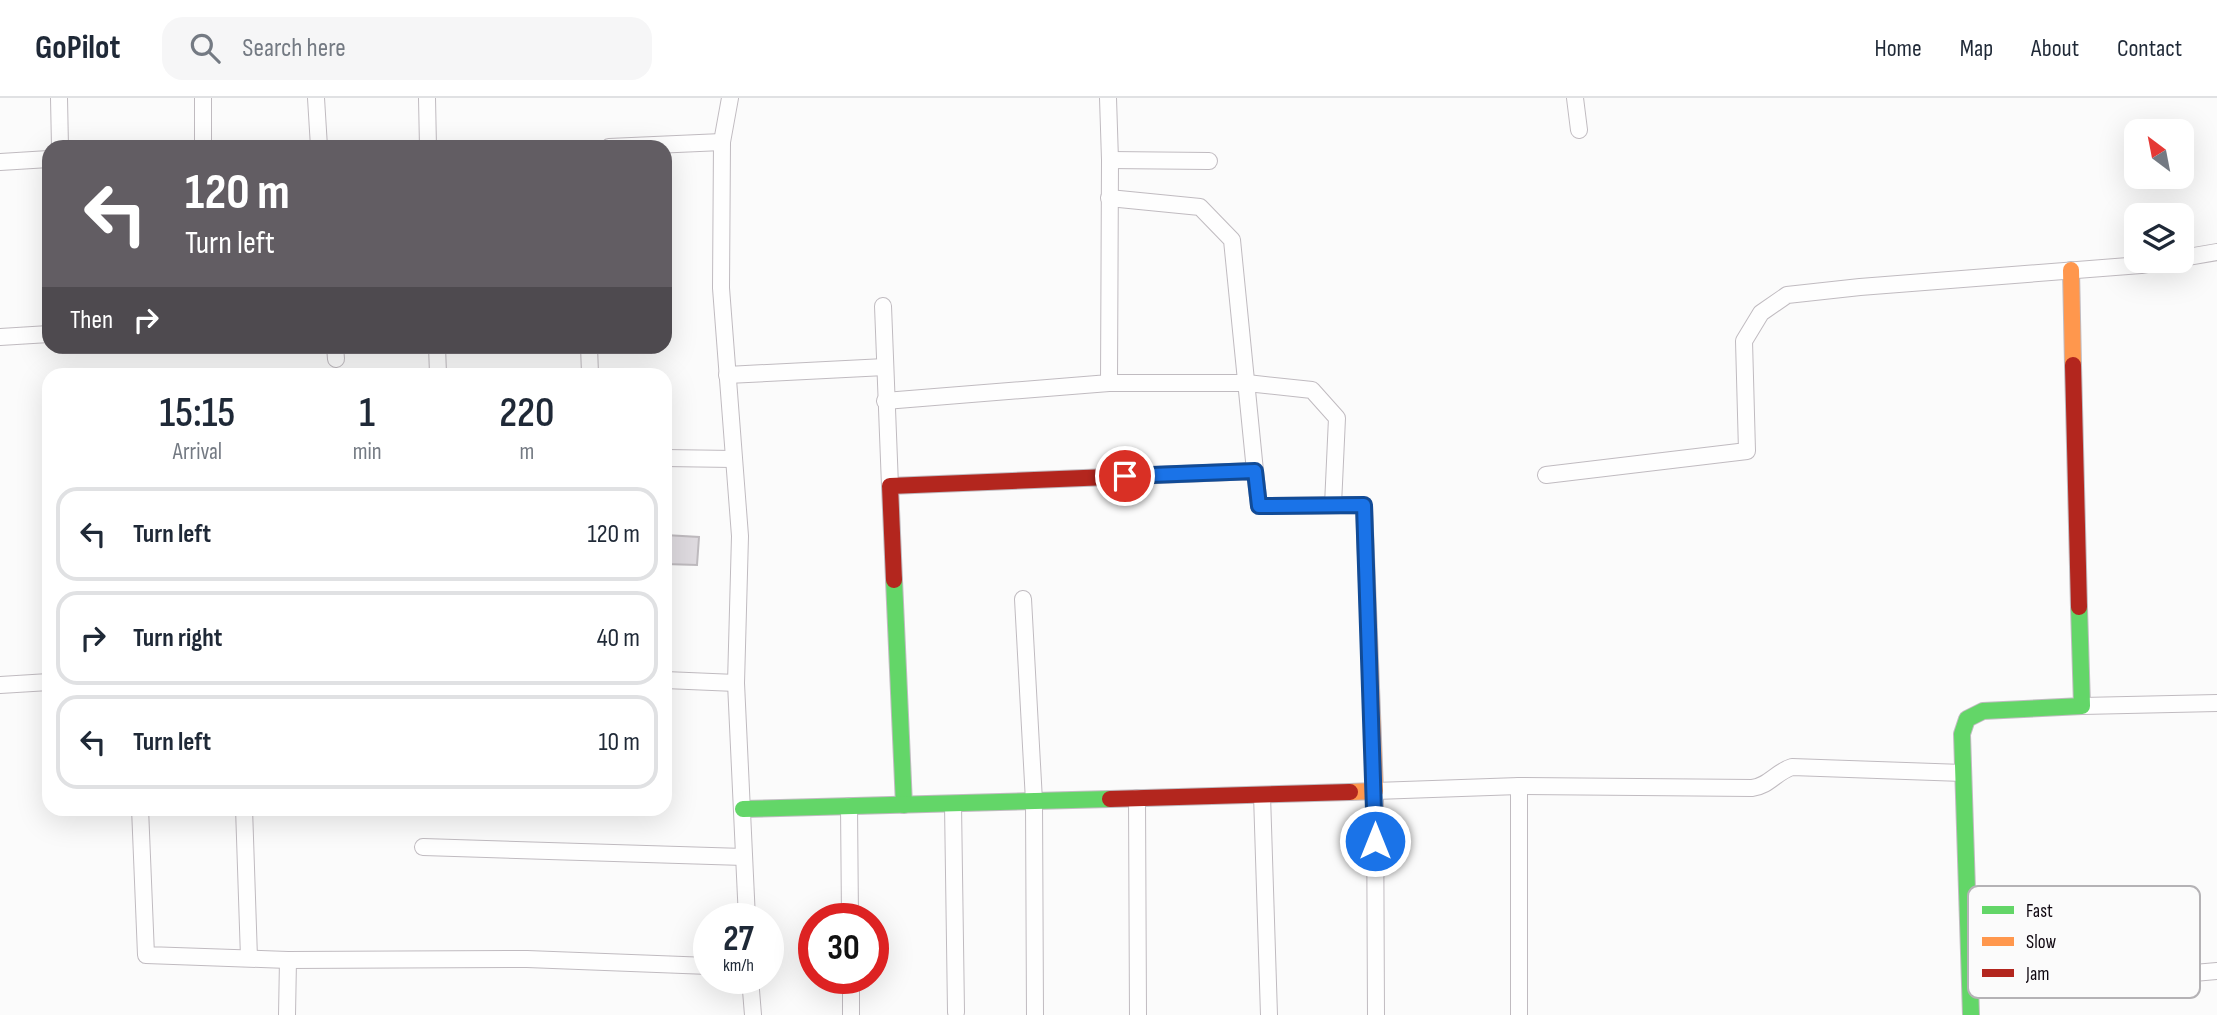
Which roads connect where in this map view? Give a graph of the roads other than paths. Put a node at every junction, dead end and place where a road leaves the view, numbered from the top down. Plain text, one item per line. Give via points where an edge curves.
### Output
1 (59, 98) edge
2 (203, 98) edge
3 (316, 98) edge
4 (427, 98) edge
5 (730, 98) edge
6 (1108, 98) edge
7 (1575, 98) edge
8 (1579, 130) dead end
9 (60, 140) edge
10 (204, 140) edge
11 (319, 140) edge
12 (428, 140) edge
13 (722, 142) junction
14 (672, 144) edge
15 (42, 159) edge
16 (1110, 160) junction
17 (1209, 161) dead end
18 (0, 162) edge
19 (1109, 198) junction
20 (2217, 252) edge
21 (2194, 256) edge
22 (2124, 266) edge
23 (2071, 270) junction
24 (883, 306) dead end
25 (42, 334) edge
26 (0, 337) edge
27 (885, 368) junction
28 (727, 375) junction
29 (1109, 383) junction
30 (1247, 383) junction
31 (885, 401) junction
32 (672, 458) edge
33 (733, 459) junction
34 (1255, 471) junction
35 (1546, 475) dead end
36 (890, 486) junction
37 (1333, 505) junction
38 (1023, 599) dead end
39 (672, 680) edge
40 (42, 682) edge
41 (736, 683) junction
42 (0, 685) edge
43 (2217, 703) edge
44 (2081, 706) junction
45 (1963, 773) junction
46 (1519, 786) junction
47 (1375, 791) junction
48 (1262, 795) junction
49 (1137, 798) junction
50 (1034, 801) junction
51 (904, 804) junction
52 (953, 804) junction
53 (849, 806) junction
54 (743, 809) junction
55 (140, 816) edge
56 (244, 816) edge
57 (423, 847) dead end
58 (744, 857) junction
59 (746, 903) edge
60 (850, 903) edge
61 (1968, 922) edge
62 (249, 958) junction
63 (288, 960) junction
64 (693, 964) edge
65 (751, 994) edge
66 (851, 994) edge
67 (956, 1012) dead end
68 (287, 1015) edge
69 (753, 1015) edge
70 (851, 1015) edge
71 (1035, 1015) edge
72 (1138, 1015) edge
73 (1269, 1015) edge
74 (1376, 1015) edge
75 (1519, 1015) edge

1 - 9 street
2 - 10 street
3 - 11 street
4 - 12 street
5 - 13 street
6 - 16 street
7 - 8 street
13 - 14 street
13 - 28 street via 721,288
15 - 18 street
16 - 17 street
16 - 19 street
19 - 29 street
19 - 30 street via 1200,206 1232,240
20 - 21 street
22 - 23 street
23 - 35 street via 1787,295 1761,313 1744,341 1747,451
23 - 44 street
24 - 27 street
25 - 26 street
27 - 28 street
27 - 31 street
28 - 33 street
29 - 30 street
29 - 31 street
30 - 34 street
30 - 37 street via 1312,390 1337,418
31 - 36 street
32 - 33 street
33 - 41 street via 740,536
34 - 36 street
34 - 37 street via 1259,506
36 - 51 street
37 - 47 street via 1364,505
38 - 50 street
39 - 41 street
40 - 42 street
41 - 54 street
43 - 44 street
44 - 45 street via 1983,711 1967,719 1962,734
45 - 46 street via 1792,767 1762,787 1752,788
45 - 61 street
46 - 47 street
46 - 75 street
47 - 48 street
47 - 74 street
48 - 49 street
48 - 73 street
49 - 50 street
49 - 72 street
50 - 52 street
50 - 71 street
51 - 52 street
51 - 53 street
52 - 67 street
53 - 54 street
53 - 60 street
54 - 58 street
55 - 62 street via 146,955
56 - 62 street
57 - 58 street
58 - 59 street
62 - 63 street
63 - 64 street via 527,959
63 - 68 street
65 - 69 street
66 - 70 street

